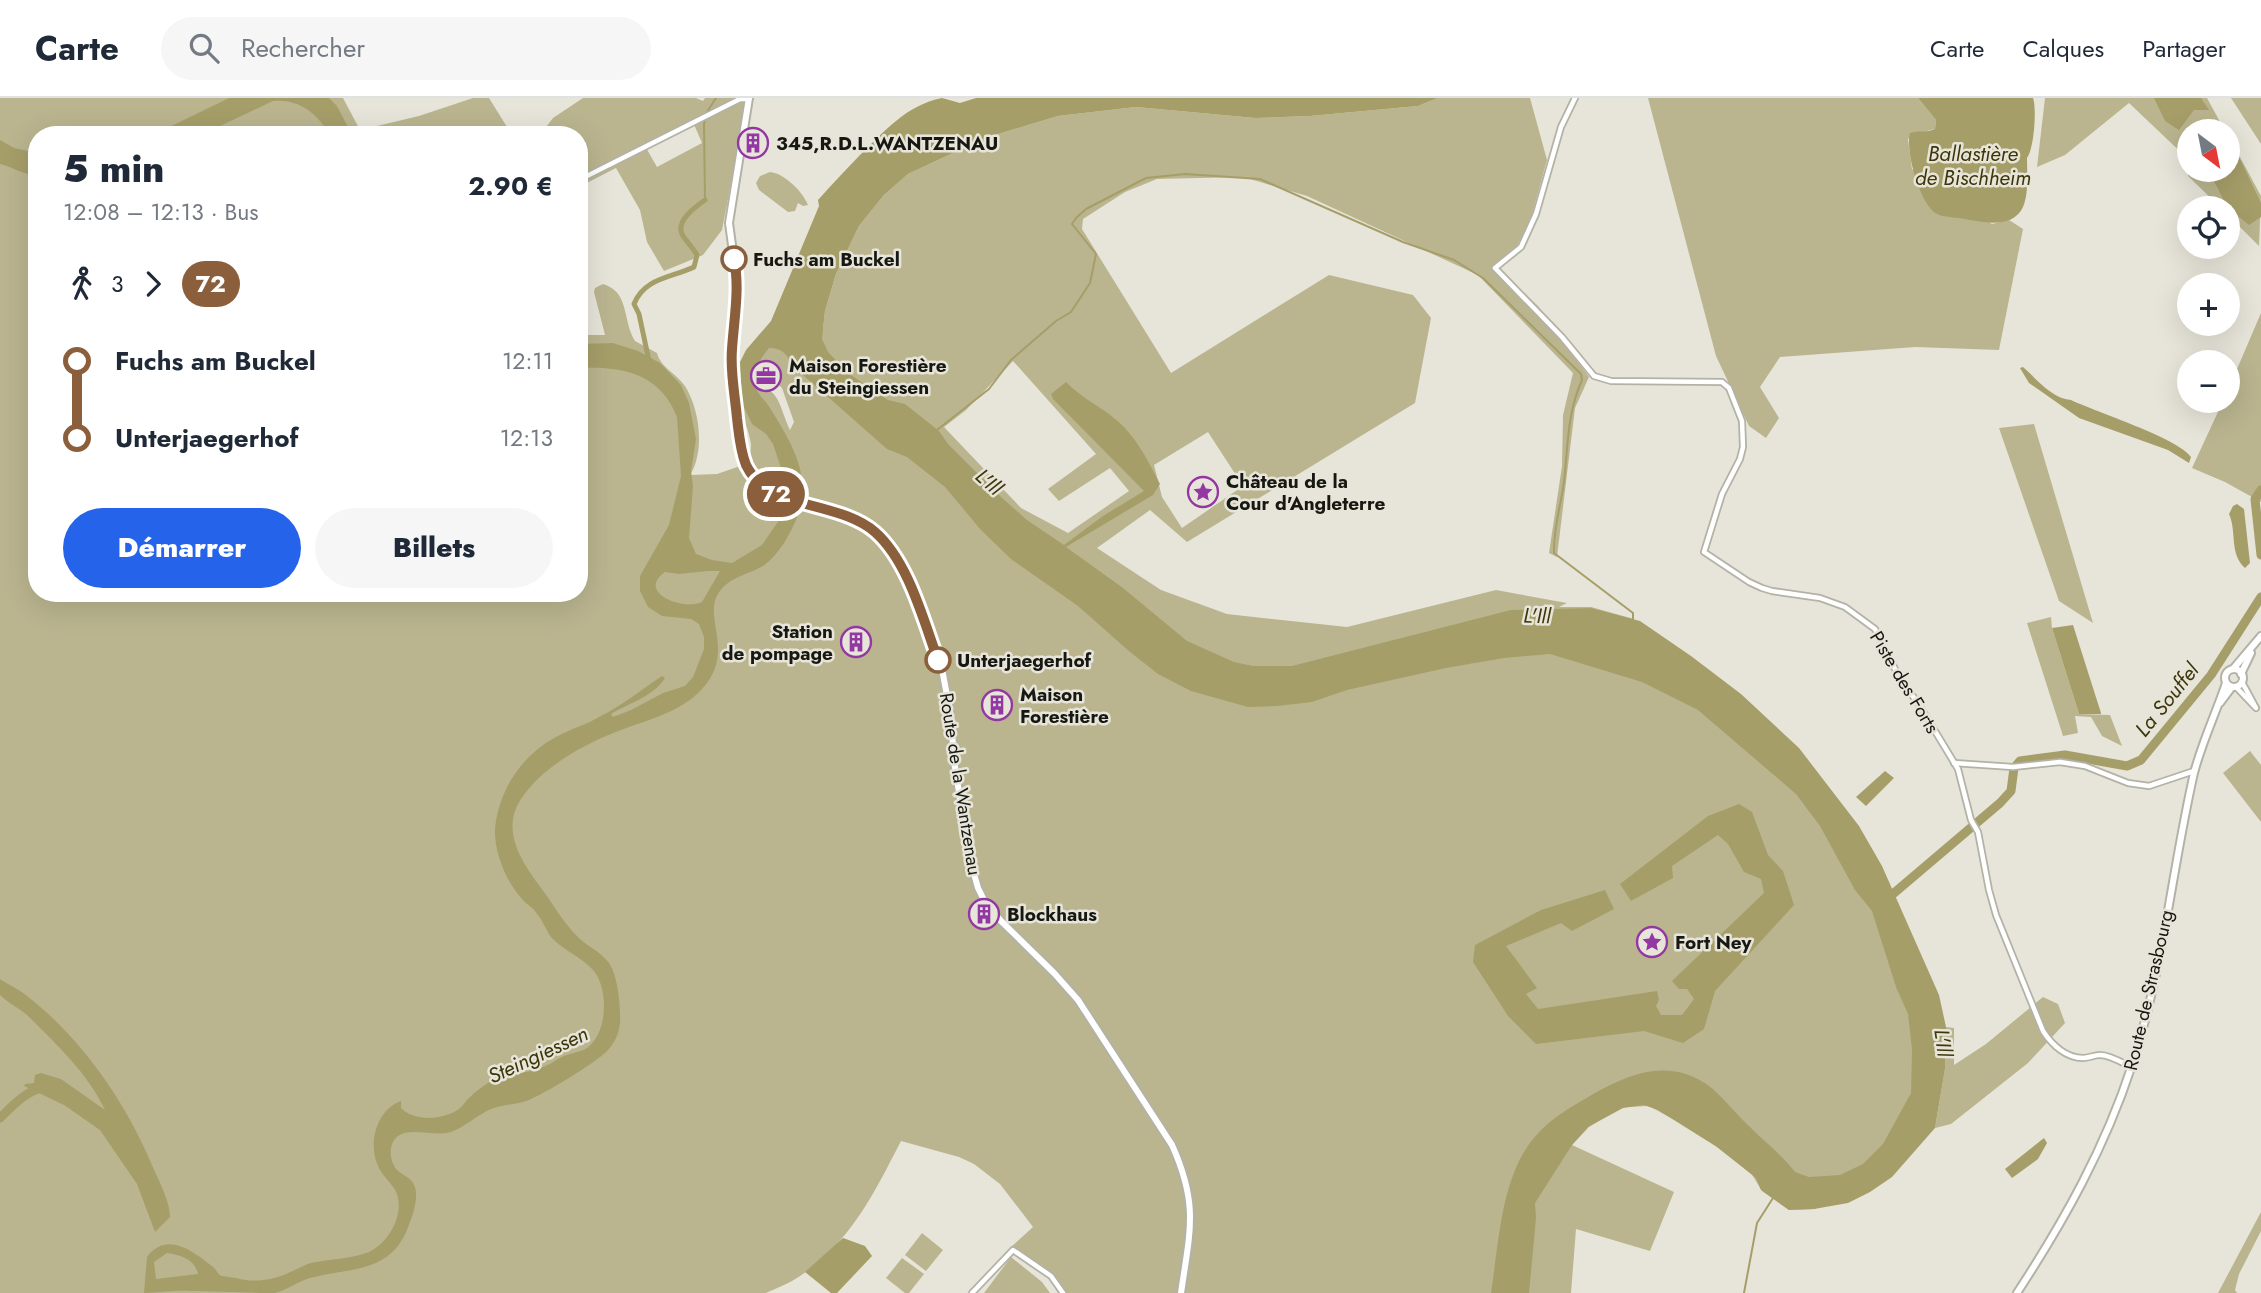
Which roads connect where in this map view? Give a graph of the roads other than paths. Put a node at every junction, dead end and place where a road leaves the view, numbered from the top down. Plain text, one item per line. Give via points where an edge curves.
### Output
1 (1575, 98) edge
2 (749, 99) edge
3 (588, 175) edge
4 (2259, 639) edge
5 (2232, 670) junction
6 (2241, 674) junction
7 (2226, 682) junction
8 (2242, 682) junction
9 (2234, 687) junction
10 (2216, 707) junction
11 (2258, 710) edge
12 (1954, 763) junction
13 (2195, 771) junction
14 (2131, 1067) junction
15 (972, 1293) edge
16 (1063, 1293) edge
17 (1181, 1293) edge
18 (2017, 1293) edge

1 - 12 street, Piste des Forts via 1521,247 1495,268 1594,376 1611,381 1727,385 1742,421 1743,447 1704,552 1762,588 1820,598 1867,622
2 - 3 street via 740,99
2 - 17 main road, Route de la Wantzenau via 730,218 737,281 732,374 745,461 773,493 864,524 890,548 900,565 942,669 978,888 1000,920 1078,1000 1184,1170 1191,1226
4 - 5 main road
4 - 6 main road
5 - 6 main road
5 - 7 main road
6 - 8 main road
7 - 9 main road
7 - 10 main road, Route de Strasbourg
8 - 9 main road
8 - 11 street
9 - 10 main road
9 - 11 street
10 - 13 main road, Route de Strasbourg
12 - 13 street via 2015,767 2060,762 2148,786
12 - 14 street, Piste des Forts via 1977,828 1996,915 2048,1038 2074,1057 2099,1055
13 - 14 main road, Route de Strasbourg
14 - 18 main road, Route de Strasbourg via 2080,1191
15 - 16 street via 1013,1250 1051,1276

